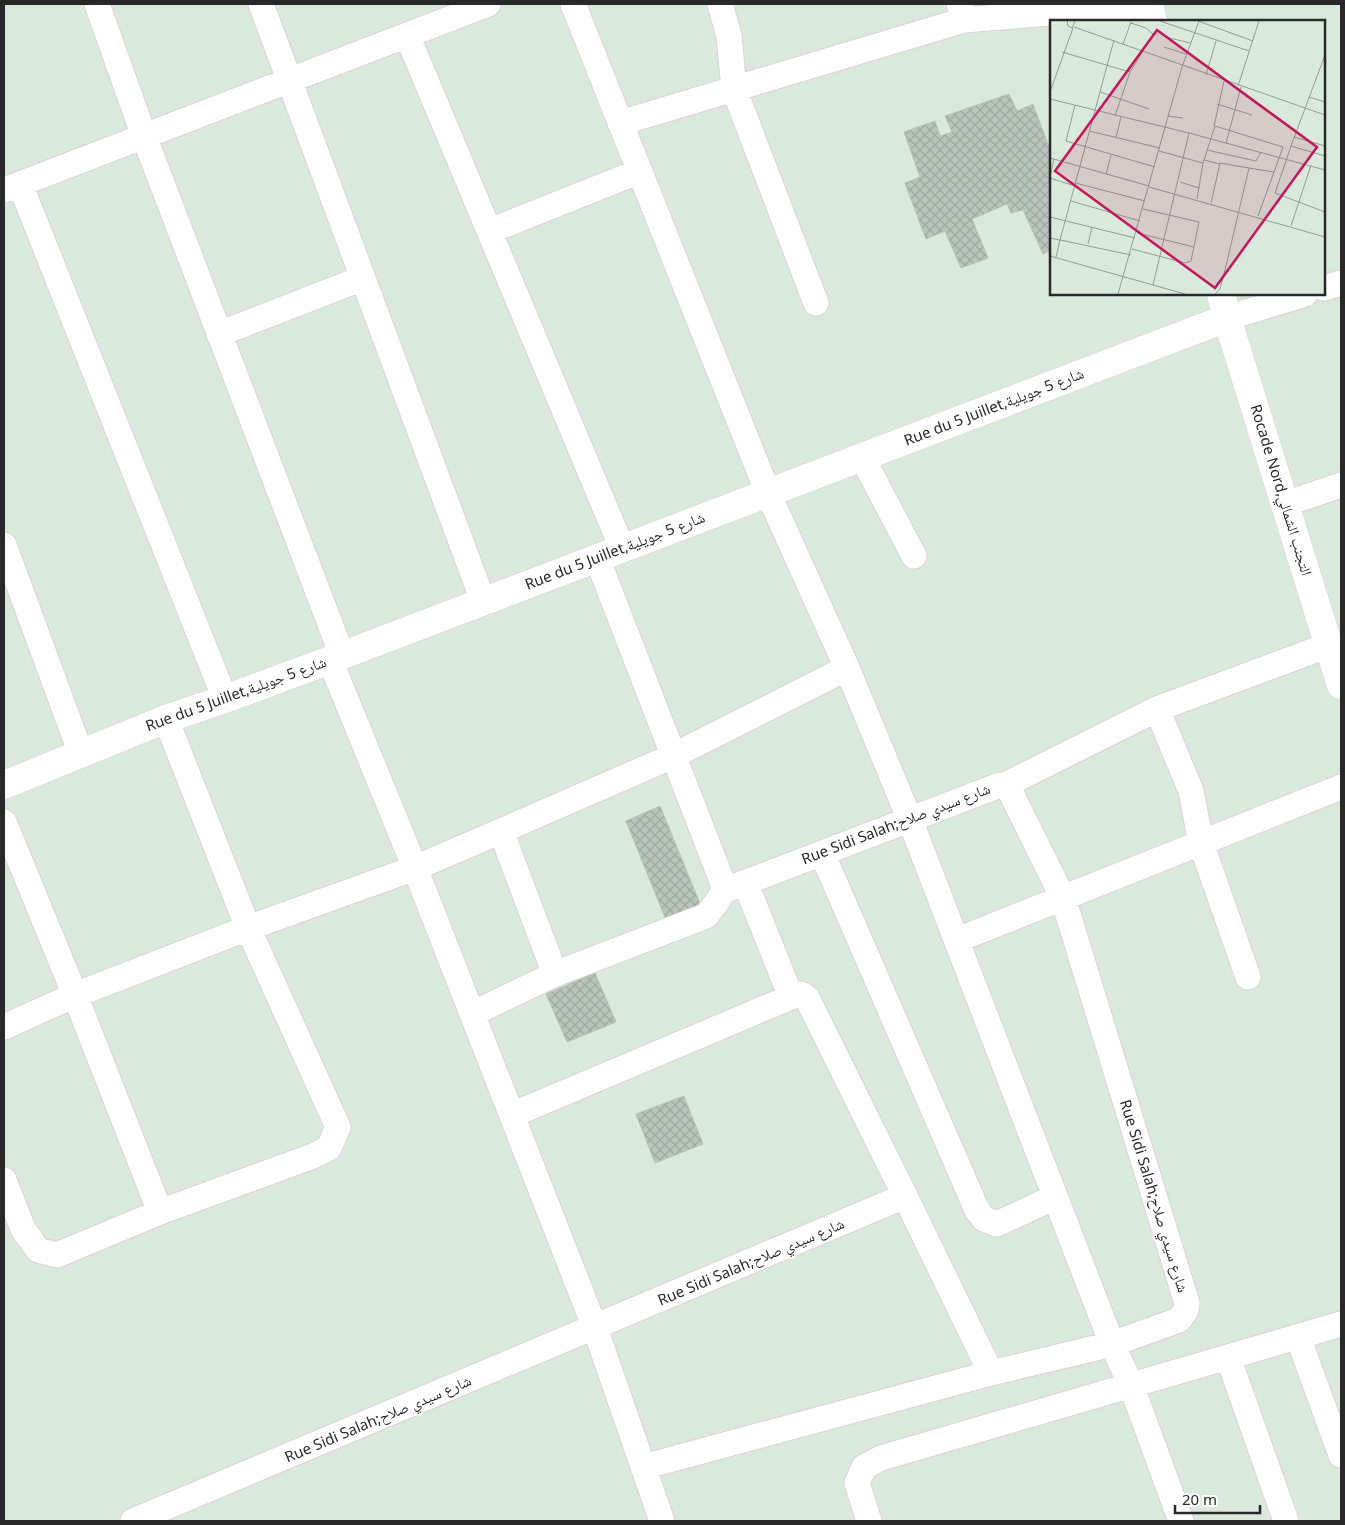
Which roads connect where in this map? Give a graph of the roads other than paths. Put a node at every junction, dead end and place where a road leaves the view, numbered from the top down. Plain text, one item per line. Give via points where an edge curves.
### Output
1 (97, 4) edge
2 (261, 4) edge
3 (488, 4) edge
4 (573, 4) edge
5 (720, 4) edge
6 (1151, 10) edge
7 (962, 12) edge
8 (407, 35) junction
9 (289, 80) junction
10 (734, 89) junction
11 (620, 123) junction
12 (144, 136) junction
13 (640, 171) junction
14 (12, 187) edge
15 (490, 231) junction
16 (363, 278) junction
17 (1341, 282) edge
18 (1325, 288) edge
19 (1299, 295) edge
20 (816, 303) dead end
21 (1224, 306) edge
22 (219, 334) junction
23 (862, 457) junction
24 (1341, 485) edge
25 (768, 493) junction
26 (1285, 504) junction
27 (4, 545) edge
28 (622, 548) junction
29 (914, 556) dead end
30 (597, 558) junction
31 (482, 601) junction
32 (1329, 645) junction
33 (336, 657) junction
34 (847, 668) junction
35 (1341, 685) edge
36 (225, 699) junction
37 (1157, 708) junction
38 (166, 719) junction
39 (81, 754) junction
40 (674, 756) junction
41 (4, 785) edge
42 (1005, 785) junction
43 (1341, 787) edge
44 (910, 820) junction
45 (4, 822) edge
46 (500, 831) junction
47 (1201, 843) junction
48 (822, 853) junction
49 (415, 868) junction
50 (736, 884) junction
51 (1063, 898) junction
52 (248, 928) junction
53 (957, 940) junction
54 (555, 974) junction
55 (1248, 977) dead end
56 (75, 995) junction
57 (791, 997) junction
58 (472, 1014) junction
59 (4, 1027) edge
60 (512, 1115) junction
61 (4, 1180) edge
62 (905, 1196) junction
63 (1055, 1197) junction
64 (160, 1212) junction
65 (1341, 1324) edge
66 (595, 1328) junction
67 (1298, 1337) junction
68 (1112, 1344) junction
69 (1228, 1357) junction
70 (991, 1374) junction
71 (1132, 1385) junction
72 (1341, 1455) edge
73 (643, 1467) junction
74 (133, 1521) edge
75 (662, 1521) edge
76 (869, 1521) edge
77 (1180, 1521) edge
78 (1286, 1521) edge

1 - 12 street
2 - 9 street
3 - 8 street
4 - 11 street
5 - 10 street via 729,36
6 - 7 street
7 - 10 street
8 - 9 street
8 - 15 street
9 - 12 street
9 - 16 street
10 - 11 street
10 - 20 street
11 - 13 street
12 - 14 street
12 - 22 street
13 - 15 street
13 - 25 street
14 - 36 street
15 - 28 street
16 - 22 street
16 - 31 street
17 - 18 street
19 - 21 street
21 - 23 street, Rue du 5 Juillet,شارع 5 جويلية
21 - 26 street, Rocade Nord,التجنب الشمالي
22 - 33 street
23 - 25 street, Rue du 5 Juillet,شارع 5 جويلية
23 - 29 street
24 - 26 street
25 - 28 street, Rue du 5 Juillet,شارع 5 جويلية
25 - 34 street
26 - 32 street, Rocade Nord,التجنب الشمالي
27 - 39 street
28 - 30 street, Rue du 5 Juillet,شارع 5 جويلية
30 - 31 street, Rue du 5 Juillet,شارع 5 جويلية
30 - 40 street
31 - 33 street, Rue du 5 Juillet,شارع 5 جويلية
32 - 35 street, Rocade Nord,التجنب الشمالي
32 - 37 street
33 - 36 street, Rue du 5 Juillet,شارع 5 جويلية
33 - 49 street
34 - 40 street
34 - 44 street
36 - 38 street, Rue du 5 Juillet,شارع 5 جويلية
37 - 42 street
37 - 47 street via 1191,791
38 - 39 street, Rue du 5 Juillet,شارع 5 جويلية
38 - 52 street
39 - 41 street, Rue du 5 Juillet,شارع 5 جويلية
40 - 46 street
40 - 50 street via 722,881
42 - 44 street, Rue Sidi Salah;شارع سيدي صلاح
42 - 51 street, Rue Sidi Salah;شارع سيدي صلاح via 1010,789
43 - 47 street
44 - 48 street, Rue Sidi Salah;شارع سيدي صلاح
44 - 53 street
45 - 56 street
46 - 49 street
46 - 54 street
47 - 51 street
47 - 55 street
48 - 50 street, Rue Sidi Salah;شارع سيدي صلاح
48 - 63 street via 977,1210 984,1219 997,1224
49 - 52 street
49 - 58 street
50 - 54 street via 706,916
50 - 57 street
51 - 53 street
51 - 68 street, Rue Sidi Salah;شارع سيدي صلاح via 1187,1303 1178,1320
52 - 56 street
52 - 64 street via 338,1126 329,1148 313,1156
53 - 63 street
54 - 58 street
56 - 59 street
56 - 64 street
57 - 60 street
57 - 62 street via 801,994 807,998
58 - 60 street
60 - 66 street
61 - 64 street via 23,1228 38,1250 57,1255
62 - 66 street, Rue Sidi Salah;شارع سيدي صلاح
62 - 70 street
63 - 68 street
65 - 67 street
66 - 73 street
66 - 74 street, Rue Sidi Salah;شارع سيدي صلاح
67 - 69 street
67 - 72 street
68 - 70 street, Rue Sidi Salah;شارع سيدي صلاح
68 - 71 street
69 - 71 street
69 - 78 street
70 - 73 street, Rue Sidi Salah;شارع سيدي صلاح
71 - 76 street via 881,1458 864,1467 857,1483
71 - 77 street
73 - 75 street

